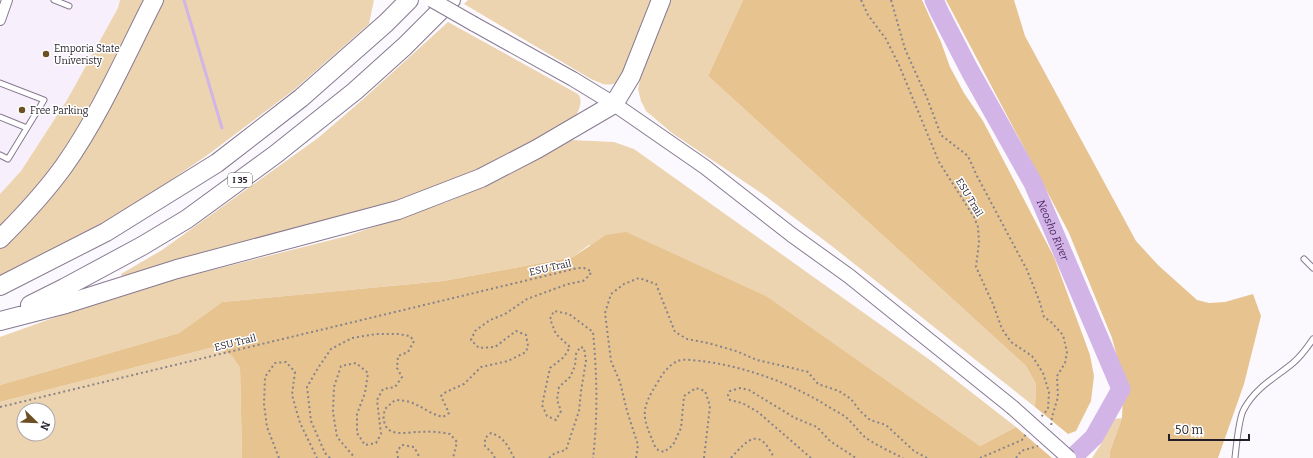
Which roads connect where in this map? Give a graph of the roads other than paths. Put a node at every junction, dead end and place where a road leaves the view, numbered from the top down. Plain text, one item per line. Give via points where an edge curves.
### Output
1 (7, 0) edge
2 (54, 0) edge
3 (154, 0) edge
4 (409, 0) edge
5 (432, 0) edge
6 (451, 0) edge
7 (661, 0) edge
8 (69, 6) dead end
9 (0, 20) edge
10 (0, 83) edge
11 (614, 104) junction
12 (0, 117) edge
13 (27, 128) junction
14 (0, 155) edge
15 (0, 239) edge
16 (1304, 259) dead end
17 (1313, 268) edge
18 (0, 286) edge
19 (0, 320) edge
20 (1313, 339) edge
21 (1069, 458) edge
22 (1235, 458) edge

1 - 9 street
2 - 8 lane
3 - 15 highway via 93,119 64,166
4 - 18 highway, I 35 via 301,98 217,163 106,232
5 - 11 main road, bridge
6 - 19 highway, I 35 via 355,91 276,154 187,219 142,246
7 - 11 highway via 631,76
10 - 13 lane via 44,100
11 - 19 highway via 481,178 398,210 177,269 66,304
11 - 21 main road, bridge via 705,167 849,276 1012,407
12 - 13 lane
13 - 14 lane via 8,159
16 - 17 lane
20 - 22 lane via 1293,362 1258,389 1243,410

